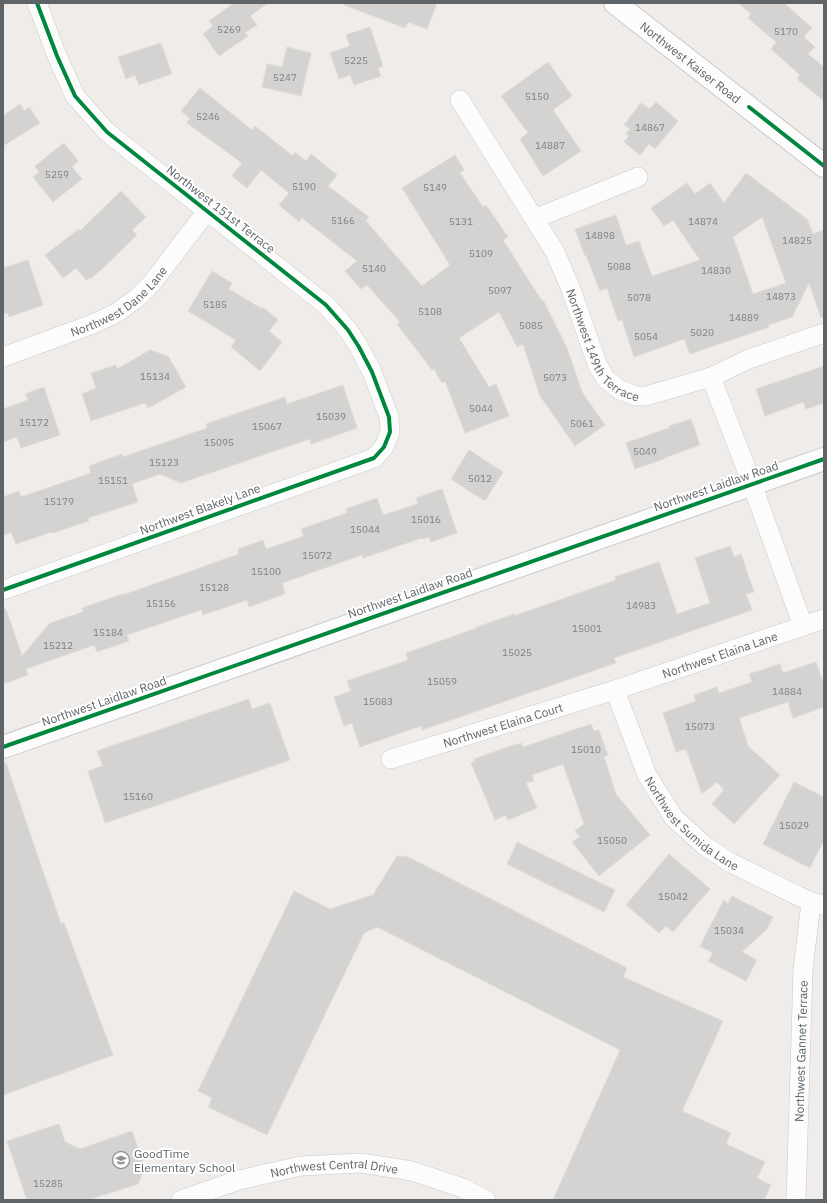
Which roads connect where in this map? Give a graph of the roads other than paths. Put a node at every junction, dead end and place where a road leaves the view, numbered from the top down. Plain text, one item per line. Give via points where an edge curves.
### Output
1 (37, 3) edge
2 (615, 3) edge
3 (460, 100) dead end
4 (824, 166) edge
5 (638, 177) dead end
6 (208, 211) junction
7 (534, 219) junction
8 (824, 333) edge
9 (3, 357) edge
10 (711, 377) junction
11 (390, 432) joint
12 (824, 459) edge
13 (752, 484) junction
14 (3, 590) edge
15 (824, 619) edge
16 (803, 626) junction
17 (615, 690) junction
18 (3, 747) edge
19 (391, 759) dead end
20 (817, 903) edge
21 (181, 1200) edge
22 (486, 1200) edge
23 (796, 1200) edge

1 - 6 street, Northwest 151st Terrace via 56,56 75,96 107,132
2 - 4 main road, Northwest Kaiser Road
3 - 7 street, Northwest 149th Terrace
5 - 7 street
6 - 9 street, Northwest Dane Lane via 152,283 136,299 116,313 93,324
6 - 11 street, Northwest 151st Terrace via 326,305 348,330 372,372 388,417
7 - 10 street, Northwest 149th Terrace via 555,252 598,366 606,379 620,390 636,396 646,396
8 - 10 street, Northwest 149th Terrace via 749,359
10 - 13 street
11 - 14 street, Northwest Blakely Lane via 384,447 374,458
12 - 13 main road, Northwest Laidlaw Road
13 - 16 street
13 - 18 main road, Northwest Laidlaw Road
15 - 16 street, Northwest Elaina Lane
16 - 17 street, Northwest Elaina Lane
17 - 19 street, Northwest Elaina Court
17 - 20 street, Northwest Sumida Lane via 647,775 674,818 705,846 730,863
20 - 23 street, Northwest Gannet Terrace via 803,970
21 - 22 street, Northwest Central Drive via 238,1180 301,1166 360,1163 412,1171 462,1188

